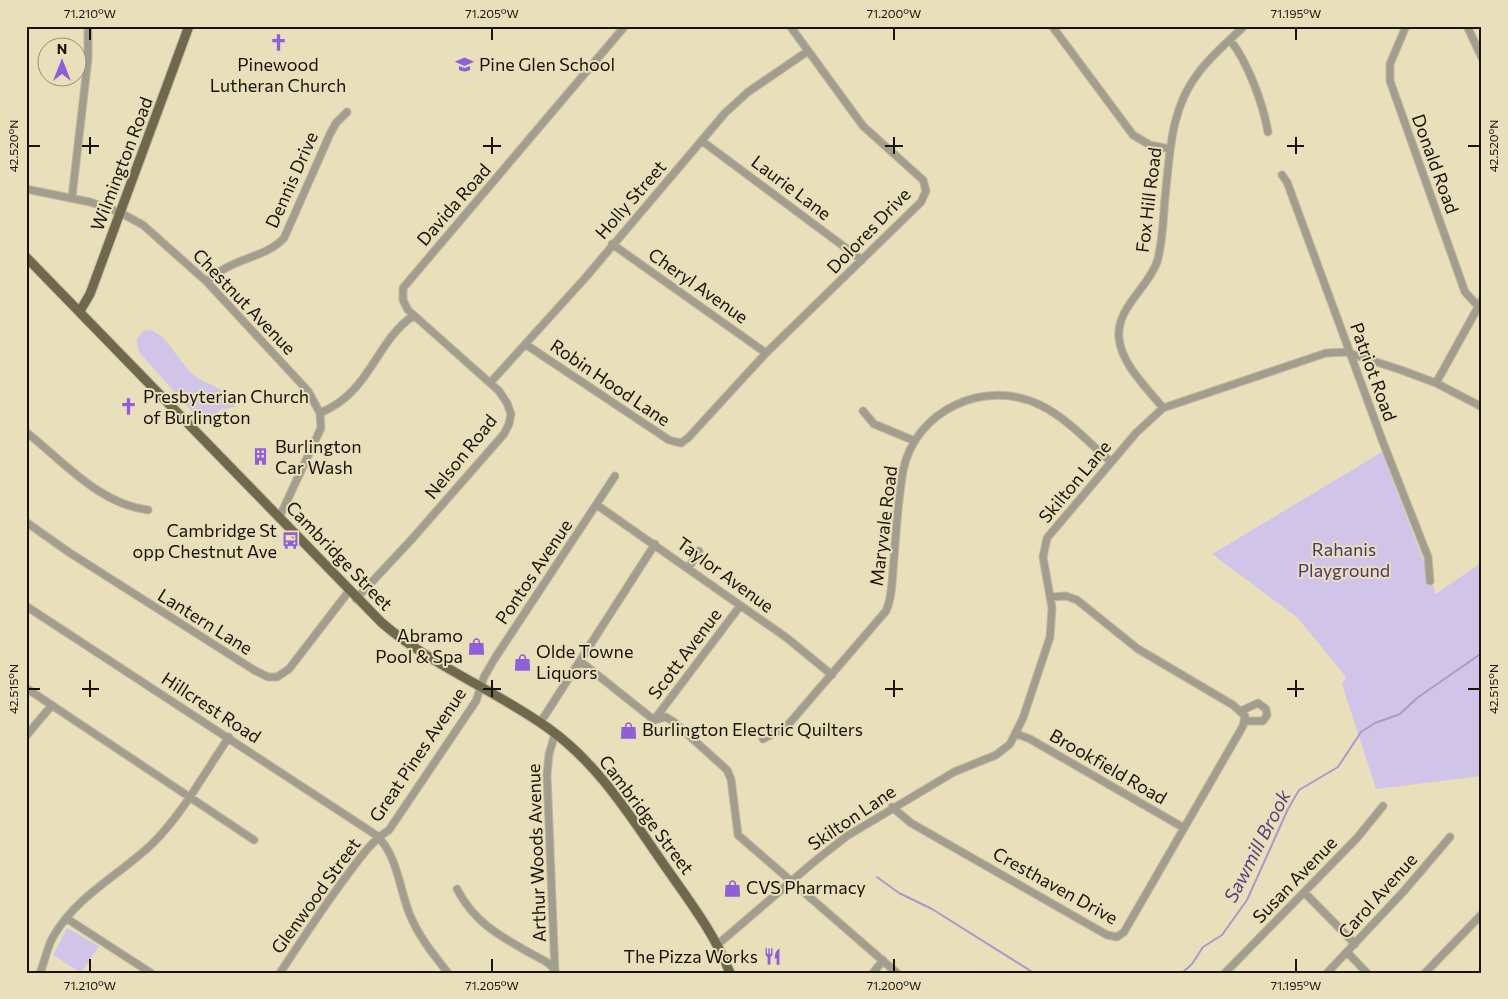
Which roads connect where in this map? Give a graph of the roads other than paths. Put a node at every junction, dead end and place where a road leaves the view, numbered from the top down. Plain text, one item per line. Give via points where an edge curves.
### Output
1 (88, 26) edge
2 (189, 26) edge
3 (625, 26) edge
4 (790, 26) edge
5 (1052, 26) edge
6 (1244, 26) edge
7 (1406, 26) edge
8 (1467, 26) edge
9 (1230, 40) junction
10 (808, 51) junction
11 (1482, 58) edge
12 (347, 112) dead end
13 (1268, 132) dead end
14 (702, 141) junction
15 (1170, 149) junction
16 (1282, 175) dead end
17 (26, 189) edge
18 (72, 197) junction
19 (120, 213) junction
20 (612, 244) junction
21 (26, 257) edge
22 (862, 260) junction
23 (207, 282) junction
24 (1480, 303) edge
25 (80, 311) junction
26 (413, 316) junction
27 (525, 344) junction
28 (766, 353) junction
29 (1350, 353) junction
30 (490, 383) junction
31 (1436, 383) junction
32 (1482, 407) edge
33 (1163, 408) junction
34 (863, 411) dead end
35 (320, 412) junction
36 (26, 432) edge
37 (915, 441) junction
38 (679, 443) joint
39 (1111, 462) junction
40 (615, 476) dead end
41 (597, 505) junction
42 (148, 510) dead end
43 (279, 518) junction
44 (26, 522) edge
45 (655, 544) junction
46 (699, 551) dead end
47 (689, 567) junction
48 (1430, 580) dead end
49 (349, 591) junction
50 (1050, 597) junction
51 (356, 599) junction
52 (26, 606) edge
53 (740, 606) junction
54 (580, 662) junction
55 (832, 675) junction
56 (26, 688) edge
57 (481, 688) junction
58 (52, 705) junction
59 (1241, 711) junction
60 (654, 720) junction
61 (1245, 721) junction
62 (540, 723) junction
63 (555, 734) junction
64 (1017, 734) junction
65 (26, 736) edge
66 (229, 737) junction
67 (763, 740) dead end
68 (190, 795) junction
69 (1383, 806) dead end
70 (892, 807) junction
71 (1184, 828) junction
72 (378, 837) junction
73 (1450, 837) dead end
74 (254, 840) dead end
75 (778, 870) junction
76 (792, 880) junction
77 (457, 888) dead end
78 (781, 890) junction
79 (1305, 893) junction
80 (1482, 914) edge
81 (66, 918) junction
82 (1355, 944) junction
83 (717, 945) junction
84 (1347, 952) junction
85 (883, 960) junction
86 (556, 972) edge
87 (40, 973) edge
88 (151, 973) edge
89 (280, 973) edge
90 (448, 973) edge
91 (730, 973) edge
92 (873, 973) edge
93 (897, 973) edge
94 (1226, 973) edge
95 (1326, 973) edge
96 (1367, 973) edge
97 (1425, 973) edge

1 - 18 street via 88,59
2 - 19 main road, Wilmington Road
3 - 26 street, Davida Road via 406,283 403,300
4 - 10 street, Dolores Drive
5 - 15 street via 1133,135 1150,145
6 - 9 street, Fox Hill Road
7 - 24 street, Donald Road via 1390,64 1391,84 1466,293
8 - 11 street
9 - 13 street via 1245,64
9 - 15 street, Fox Hill Road via 1202,68 1186,90
10 - 14 street, Holly Street via 748,92
10 - 22 street, Dolores Drive via 863,126 921,177 926,186 921,202
12 - 23 street, Dennis Drive via 333,128 284,238 273,247 221,269
14 - 20 street, Holly Street
14 - 22 street, Laurie Lane
15 - 33 street, Fox Hill Road via 1157,260 1125,312 1119,332 1125,356
16 - 29 street, Patriot Road
17 - 18 street, Chestnut Avenue
18 - 19 street, Chestnut Avenue
19 - 23 street, Chestnut Avenue via 143,225
19 - 25 main road, Wilmington Road via 90,294
20 - 27 street, Holly Street
20 - 28 street, Cheryl Avenue
21 - 25 main road, Cambridge Street
22 - 28 street, Dolores Drive
23 - 35 street, Chestnut Avenue via 308,391
24 - 31 street
25 - 43 main road, Cambridge Street
26 - 30 street, Nelson Road
26 - 35 street via 396,332 361,383
27 - 30 street, Holly Street
27 - 38 street, Robin Hood Lane via 669,440
28 - 38 street, Dolores Drive via 688,438
29 - 31 street, Skilton Lane
29 - 33 street, Skilton Lane via 1330,352
29 - 48 street, Patriot Road via 1428,557
30 - 51 street, Nelson Road via 510,407 506,431
31 - 32 street, Skilton Lane
33 - 39 street, Skilton Lane
34 - 37 street via 874,424
35 - 43 street via 319,436
36 - 42 street via 110,498 126,506
37 - 39 street, Maryvale Road via 933,419 956,404 984,396 1012,397 1048,410
37 - 55 street, Maryvale Road via 903,473 888,608
39 - 50 street, Skilton Lane via 1047,538 1043,557
40 - 41 street, Pontos Avenue
41 - 45 street, Taylor Avenue
41 - 57 street, Pontos Avenue via 495,658
43 - 49 main road, Cambridge Street
44 - 49 street, Lantern Lane via 222,651 268,677 284,674
45 - 47 street, Taylor Avenue
45 - 54 street
46 - 47 street
47 - 53 street, Taylor Avenue
49 - 51 main road, Cambridge Street
50 - 59 street via 1066,596 1077,600 1138,649
50 - 64 street, Skilton Lane via 1052,624 1048,644
51 - 57 main road, Cambridge Street via 406,643
52 - 66 street, Hillcrest Road
53 - 55 street, Taylor Avenue via 794,643
53 - 60 street, Scott Avenue
54 - 60 street
54 - 62 street
55 - 67 street, Maryvale Road via 786,727
56 - 58 street
57 - 62 main road, Cambridge Street
57 - 72 street, Great Pines Avenue via 476,701 388,830
58 - 65 street
58 - 68 street
59 - 61 street
59 - 61 street via 1258,703 1266,709 1263,721
60 - 75 street via 666,717 674,722 727,770 738,835
61 - 71 street, Cresthaven Drive
62 - 63 main road, Cambridge Street
63 - 83 main road, Cambridge Street via 605,783 706,924
63 - 86 street, Arthur Woods Avenue via 547,775
64 - 70 street, Skilton Lane via 998,754 954,772
64 - 71 street, Brookfield Road
66 - 68 street
66 - 72 street, Hillcrest Road
68 - 74 street
68 - 81 street via 152,844 92,892
69 - 79 street, Susan Avenue
70 - 71 street, Cresthaven Drive via 911,823 1114,937 1124,932
70 - 76 street, Skilton Lane via 833,846
72 - 89 street, Glenwood Street via 309,927
72 - 90 street via 390,855 414,926
73 - 82 street, Carol Avenue
75 - 76 street
75 - 78 street
76 - 78 street, Skilton Lane
76 - 85 street
77 - 86 street via 480,922 550,963
78 - 83 street, Skilton Lane
79 - 82 street
79 - 94 street, Susan Avenue
80 - 97 street
81 - 87 street via 52,939
81 - 88 street
82 - 84 street, Carol Avenue
83 - 91 main road, Cambridge Street
84 - 95 street, Carol Avenue
84 - 96 street
85 - 92 street
85 - 93 street

